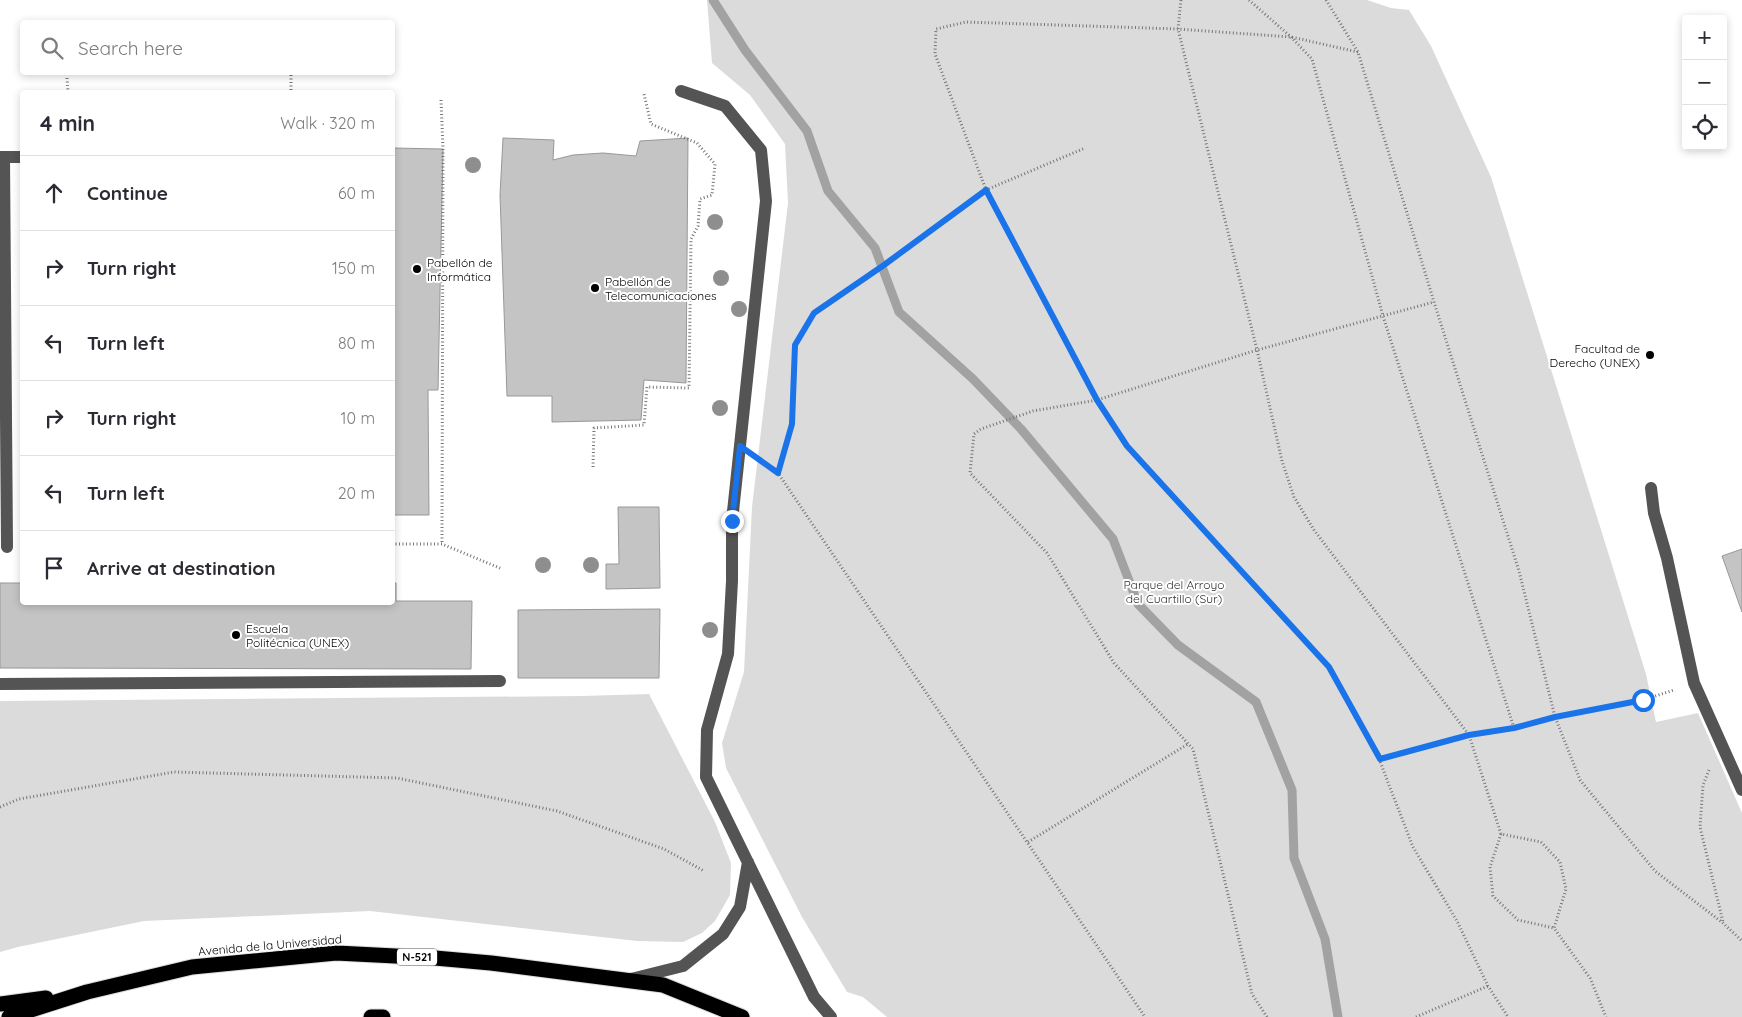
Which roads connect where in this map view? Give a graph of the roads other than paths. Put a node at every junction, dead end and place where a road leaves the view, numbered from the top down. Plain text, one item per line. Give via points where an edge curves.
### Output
1 (681, 91) dead end
2 (2, 157) edge
3 (20, 157) edge
4 (1651, 488) dead end
5 (7, 547) dead end
6 (500, 681) dead end
7 (0, 684) edge
8 (1742, 790) edge
9 (748, 862) junction
10 (628, 980) junction
11 (87, 992) junction
12 (0, 1004) edge
13 (9, 1017) edge
14 (371, 1017) edge
15 (383, 1017) edge
16 (742, 1017) edge
17 (831, 1017) edge

1 - 9 street via 725,106 761,150 766,201 732,521 728,654 707,730 706,777
2 - 3 street
2 - 5 street
4 - 8 street via 1694,683
6 - 7 street
9 - 10 street via 740,906 723,934 683,966
9 - 17 street via 814,997
10 - 11 highway, Avenida de la Universidad / N-521 via 491,963 336,953 192,966
10 - 16 highway, Avenida de la Universidad / N-521 via 663,985
11 - 12 highway
11 - 13 highway, Avenida de la Universidad / N-521
14 - 15 highway

